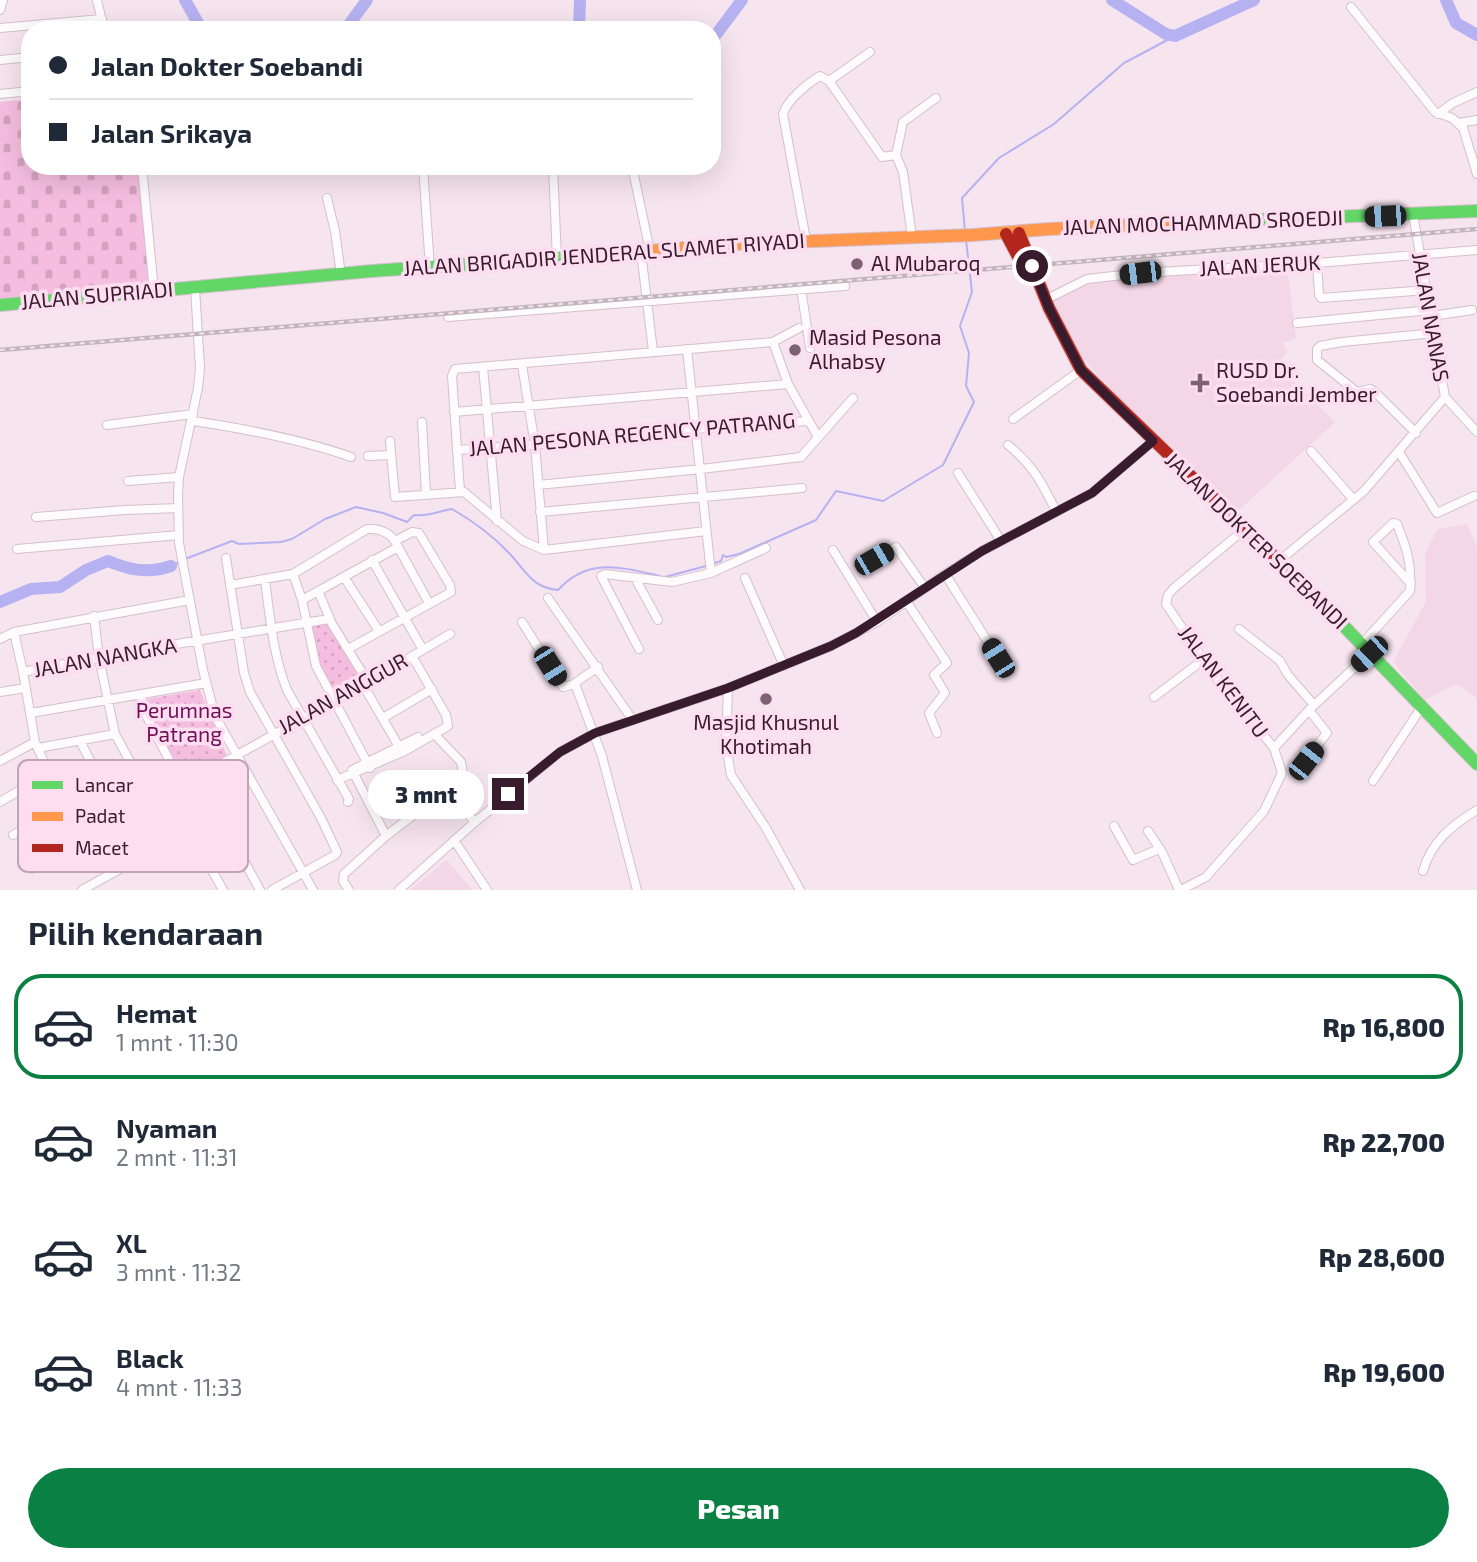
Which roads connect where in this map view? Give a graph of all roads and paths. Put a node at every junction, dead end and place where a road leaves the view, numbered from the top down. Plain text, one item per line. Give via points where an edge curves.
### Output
1 (3, 0) edge
2 (97, 0) edge
3 (1351, 7) dead end
4 (0, 10) edge
5 (102, 19) joint
6 (79, 21) edge
7 (21, 26) edge
8 (0, 28) edge
9 (870, 52) dead end
10 (21, 58) edge
11 (0, 60) edge
12 (829, 81) junction
13 (21, 92) edge
14 (1477, 92) edge
15 (0, 94) edge
16 (936, 98) dead end
17 (1438, 114) junction
18 (1477, 120) edge
19 (1459, 123) junction
20 (1474, 152) edge
21 (896, 155) junction
22 (1477, 174) edge
23 (143, 175) edge
24 (424, 175) edge
25 (553, 175) edge
26 (633, 175) edge
27 (327, 198) dead end
28 (1477, 211) edge
29 (1413, 214) junction
30 (1013, 233) junction
31 (912, 237) junction
32 (806, 240) junction
33 (1477, 250) edge
34 (646, 251) junction
35 (1419, 255) junction
36 (557, 259) junction
37 (1317, 263) junction
38 (430, 268) junction
39 (341, 275) junction
40 (845, 286) dead end
41 (195, 288) junction
42 (802, 288) junction
43 (1427, 290) junction
44 (154, 291) junction
45 (647, 302) junction
46 (1048, 303) junction
47 (0, 305) edge
48 (1472, 310) dead end
49 (1431, 313) junction
50 (448, 317) dead end
51 (1297, 323) dead end
52 (799, 328) dead end
53 (1435, 333) junction
54 (774, 342) junction
55 (810, 348) dead end
56 (687, 349) junction
57 (653, 351) junction
58 (522, 365) junction
59 (483, 368) junction
60 (1081, 370) junction
61 (788, 384) junction
62 (692, 393) junction
63 (1445, 397) junction
64 (853, 398) dead end
65 (529, 407) junction
66 (488, 409) junction
67 (454, 412) junction
68 (193, 417) junction
69 (1013, 419) dead end
70 (807, 421) junction
71 (422, 422) dead end
72 (107, 425) dead end
73 (695, 429) junction
74 (1477, 432) edge
75 (1416, 433) junction
76 (818, 437) junction
77 (390, 441) dead end
78 (1153, 441) junction
79 (535, 445) junction
80 (1009, 445) dead end
81 (492, 447) junction
82 (457, 450) junction
83 (1311, 451) dead end
84 (1399, 452) junction
85 (391, 455) junction
86 (368, 456) dead end
87 (351, 457) dead end
88 (701, 469) junction
89 (958, 473) dead end
90 (179, 477) junction
91 (128, 481) dead end
92 (538, 485) junction
93 (802, 488) dead end
94 (460, 491) junction
95 (426, 494) junction
96 (1474, 496) dead end
97 (703, 498) junction
98 (1353, 499) junction
99 (178, 508) junction
100 (1056, 511) junction
101 (540, 512) junction
102 (36, 517) dead end
103 (497, 521) junction
104 (1245, 528) junction
105 (706, 531) junction
106 (179, 535) junction
107 (1001, 541) junction
108 (397, 544) junction
109 (766, 548) dead end
110 (17, 549) dead end
111 (544, 550) junction
112 (833, 550) dead end
113 (226, 558) dead end
114 (874, 559) dead end
115 (372, 560) junction
116 (1280, 560) junction
117 (710, 568) junction
118 (293, 574) junction
119 (945, 574) junction
120 (344, 577) junction
121 (635, 578) junction
122 (745, 578) dead end
123 (265, 580) junction
124 (1410, 584) junction
125 (230, 585) junction
126 (925, 588) junction
127 (318, 591) junction
128 (548, 598) dead end
129 (190, 600) junction
130 (302, 600) junction
131 (906, 601) junction
132 (429, 603) junction
133 (94, 616) junction
134 (404, 617) junction
135 (330, 620) junction
136 (658, 620) dead end
137 (522, 622) dead end
138 (877, 622) junction
139 (306, 623) junction
140 (271, 628) junction
141 (1239, 629) dead end
142 (379, 631) junction
143 (14, 632) junction
144 (237, 634) junction
145 (450, 634) dead end
146 (0, 639) edge
147 (198, 642) junction
148 (348, 649) junction
149 (639, 649) dead end
150 (1365, 649) junction
151 (423, 650) junction
152 (412, 656) junction
153 (99, 658) junction
154 (998, 658) dead end
155 (1203, 660) junction
156 (784, 666) junction
157 (598, 667) junction
158 (23, 672) junction
159 (206, 683) junction
160 (575, 683) junction
161 (366, 684) junction
162 (26, 688) junction
163 (728, 688) junction
164 (432, 689) junction
165 (0, 692) edge
166 (140, 694) junction
167 (1154, 697) dead end
168 (107, 700) junction
169 (334, 701) junction
170 (1312, 708) junction
171 (1421, 708) junction
172 (31, 713) junction
173 (304, 718) junction
174 (383, 718) junction
175 (632, 719) junction
176 (448, 721) junction
177 (595, 733) junction
178 (937, 733) dead end
179 (115, 734) junction
180 (273, 734) junction
181 (434, 734) junction
182 (80, 741) junction
183 (37, 745) junction
184 (1274, 748) junction
185 (401, 750) junction
186 (236, 754) junction
187 (43, 760) edge
188 (90, 760) edge
189 (129, 760) edge
190 (169, 760) edge
191 (226, 760) edge
192 (239, 760) edge
193 (0, 761) edge
194 (1306, 761) dead end
195 (1477, 764) edge
196 (368, 765) junction
197 (355, 774) junction
198 (248, 775) edge
199 (337, 780) junction
200 (1373, 781) dead end
201 (446, 790) junction
202 (18, 791) edge
203 (0, 802) edge
204 (348, 802) dead end
205 (1477, 810) edge
206 (475, 822) junction
207 (1114, 826) dead end
208 (1147, 831) dead end
209 (18, 832) edge
210 (13, 835) dead end
211 (386, 836) junction
212 (454, 840) junction
213 (1159, 849) junction
214 (248, 868) edge
215 (1423, 871) dead end
216 (115, 872) edge
217 (213, 872) edge
218 (303, 873) junction
219 (82, 890) edge
220 (223, 890) edge
221 (260, 890) edge
222 (272, 890) edge
223 (313, 890) edge
224 (349, 890) edge
225 (399, 890) edge
226 (487, 890) edge
227 (637, 890) edge
228 (800, 890) edge
229 (1180, 890) edge

1 - 4 street
2 - 5 street
3 - 17 street
5 - 6 street
7 - 8 street
9 - 12 street
10 - 11 street
12 - 21 street via 882,157
12 - 32 street via 818,77 784,111
13 - 15 street
14 - 17 street
16 - 21 street via 903,122
17 - 19 street
18 - 19 street
19 - 20 street
20 - 22 street
21 - 31 street via 903,172
23 - 44 street
24 - 38 street
25 - 36 street
26 - 34 street
27 - 39 street
28 - 29 main road, JALAN MOCHAMMAD SROEDJI
29 - 30 main road, JALAN MOCHAMMAD SROEDJI
29 - 35 street, JALAN NANAS
30 - 31 main road, JALAN BRIGADIR JENDERAL SLAMET RIYADI
30 - 46 main road, JALAN DOKTER SOEBANDI
31 - 32 main road, JALAN BRIGADIR JENDERAL SLAMET RIYADI
32 - 34 main road, JALAN BRIGADIR JENDERAL SLAMET RIYADI
33 - 35 street, JALAN JERUK
34 - 36 main road, JALAN BRIGADIR JENDERAL SLAMET RIYADI
34 - 45 street
35 - 37 street, JALAN JERUK
35 - 43 street, JALAN NANAS
36 - 38 main road, JALAN BRIGADIR JENDERAL SLAMET RIYADI
37 - 43 street via 1321,298
37 - 46 street, JALAN JERUK via 1087,279
38 - 39 main road, JALAN BRIGADIR JENDERAL SLAMET RIYADI
39 - 41 main road, JALAN BRIGADIR JENDERAL SLAMET RIYADI
40 - 42 street
41 - 44 main road, JALAN SUPRIADI
41 - 68 street via 200,368
42 - 45 street
42 - 55 street
43 - 49 street, JALAN NANAS
44 - 47 main road, JALAN SUPRIADI
45 - 50 street
45 - 57 street
46 - 60 main road, JALAN DOKTER SOEBANDI
48 - 49 street
49 - 51 street
49 - 53 street, JALAN NANAS
52 - 54 street
53 - 63 street, JALAN NANAS
53 - 75 street via 1342,342 1320,346 1316,353 1317,360 1357,392 1374,391
54 - 56 street
54 - 61 street
56 - 57 street
56 - 62 street
57 - 58 street
58 - 59 street
58 - 65 street
59 - 66 street
59 - 67 street via 452,372
60 - 69 street
60 - 78 main road, JALAN DOKTER SOEBANDI
61 - 62 street
61 - 70 street
62 - 65 street
62 - 73 street
63 - 74 street
63 - 75 street, JALAN NANAS
64 - 76 street
65 - 66 street
65 - 79 street
66 - 67 street
66 - 81 street
67 - 82 street
68 - 72 street
68 - 87 street via 318,445
68 - 90 street
70 - 73 street, JALAN PESONA REGENCY PATRANG
70 - 76 street
71 - 95 street
73 - 79 street, JALAN PESONA REGENCY PATRANG
73 - 88 street
75 - 84 street, JALAN NANAS
76 - 88 street via 801,457
77 - 85 street
78 - 100 street via 1092,493
78 - 104 main road, JALAN DOKTER SOEBANDI
79 - 81 street, JALAN PESONA REGENCY PATRANG
79 - 92 street
80 - 100 street via 1032,467
81 - 82 street, JALAN PESONA REGENCY PATRANG
81 - 103 street
82 - 94 street
83 - 98 street
84 - 96 street via 1437,513
84 - 98 street, JALAN NANAS
85 - 86 street
85 - 95 street via 395,497
88 - 92 street
88 - 97 street
89 - 107 street
90 - 91 street
90 - 99 street
92 - 101 street
93 - 97 street
94 - 95 street
94 - 103 street
97 - 101 street
97 - 105 street
98 - 116 street, JALAN NANAS
99 - 102 street
99 - 106 street
100 - 107 street
101 - 111 street
103 - 111 street
104 - 116 main road, JALAN DOKTER SOEBANDI
104 - 155 street, JALAN KENITU via 1174,588 1166,601
105 - 111 street
105 - 117 street
106 - 110 street
106 - 129 street
107 - 119 street
108 - 115 street
108 - 118 street via 386,533 367,528
108 - 132 street
108 - 132 street via 412,532 419,533 450,585 450,594
109 - 117 street
112 - 138 street
113 - 125 street
114 - 126 street via 896,547
115 - 120 street
115 - 134 street
116 - 150 main road, JALAN DOKTER SOEBANDI
117 - 121 street via 669,583
118 - 123 street
118 - 130 street
119 - 126 street
119 - 154 street
120 - 127 street
120 - 142 street
121 - 136 street
121 - 149 street via 606,574 601,578
122 - 156 street
123 - 125 street
123 - 140 street
124 - 124 street via 1373,542 1393,523 1409,553
124 - 150 street via 1409,594
125 - 144 street
126 - 131 street
127 - 130 street
127 - 135 street
128 - 157 street
129 - 133 street, JALAN NANGKA
129 - 147 street
130 - 139 street
131 - 138 street
131 - 178 street via 947,663 934,675 945,693 929,713
132 - 134 street
133 - 143 street, JALAN NANGKA
133 - 153 street
134 - 142 street
134 - 151 street
135 - 139 street, JALAN NANGKA
135 - 148 street
137 - 160 street via 563,687
138 - 156 street
139 - 140 street, JALAN NANGKA
139 - 169 street via 316,666
140 - 144 street, JALAN NANGKA
140 - 173 street via 280,673
141 - 170 street via 1280,661
142 - 148 street
143 - 146 street, JALAN NANGKA
143 - 158 street
144 - 147 street, JALAN NANGKA
144 - 180 street via 250,692
145 - 151 street, JALAN ANGGUR
147 - 153 street, JALAN NANGKA
147 - 159 street
148 - 161 street
150 - 170 street
150 - 171 main road, JALAN DOKTER SOEBANDI
151 - 152 street, JALAN ANGGUR
152 - 161 street, JALAN ANGGUR
152 - 164 street
153 - 158 street, JALAN NANGKA
153 - 168 street
155 - 167 street
155 - 184 street, JALAN KENITU
156 - 163 street
157 - 160 street
157 - 175 street
158 - 162 street, JALAN NANGKA
159 - 166 street
159 - 186 street via 215,716
160 - 177 street
161 - 169 street, JALAN ANGGUR
161 - 174 street
162 - 165 street
162 - 172 street, JALAN NANGKA
163 - 175 street
163 - 228 street via 726,745 731,775
164 - 174 street
164 - 176 street
166 - 168 street
166 - 190 street
168 - 172 street
168 - 179 street
169 - 173 street, JALAN ANGGUR
169 - 196 street
170 - 184 street
170 - 194 street via 1327,733
171 - 195 main road, JALAN DOKTER SOEBANDI
171 - 200 street
172 - 183 street, JALAN NANGKA
173 - 180 street, JALAN ANGGUR
173 - 199 street
174 - 185 street
175 - 177 street
176 - 181 street via 447,728
176 - 185 street
177 - 206 street via 541,766
177 - 227 street
179 - 182 street
179 - 189 street
180 - 186 street, JALAN ANGGUR
180 - 218 street via 337,852
181 - 185 street
181 - 201 street via 464,768
182 - 183 street
182 - 188 street
183 - 187 street, JALAN NANGKA
183 - 193 street
184 - 229 street, JALAN KENITU via 1282,773 1264,811 1206,877
185 - 196 street
186 - 191 street, JALAN ANGGUR
186 - 192 street
196 - 197 street
197 - 199 street
197 - 211 street
198 - 218 street
199 - 204 street
201 - 206 street
201 - 211 street
202 - 203 street
205 - 215 street via 1436,842
206 - 212 street
207 - 213 street via 1133,860
208 - 213 street
209 - 210 street
211 - 224 street via 344,874
212 - 225 street
212 - 226 street
213 - 229 street
214 - 221 street
216 - 219 street
217 - 220 street
218 - 222 street
218 - 223 street

